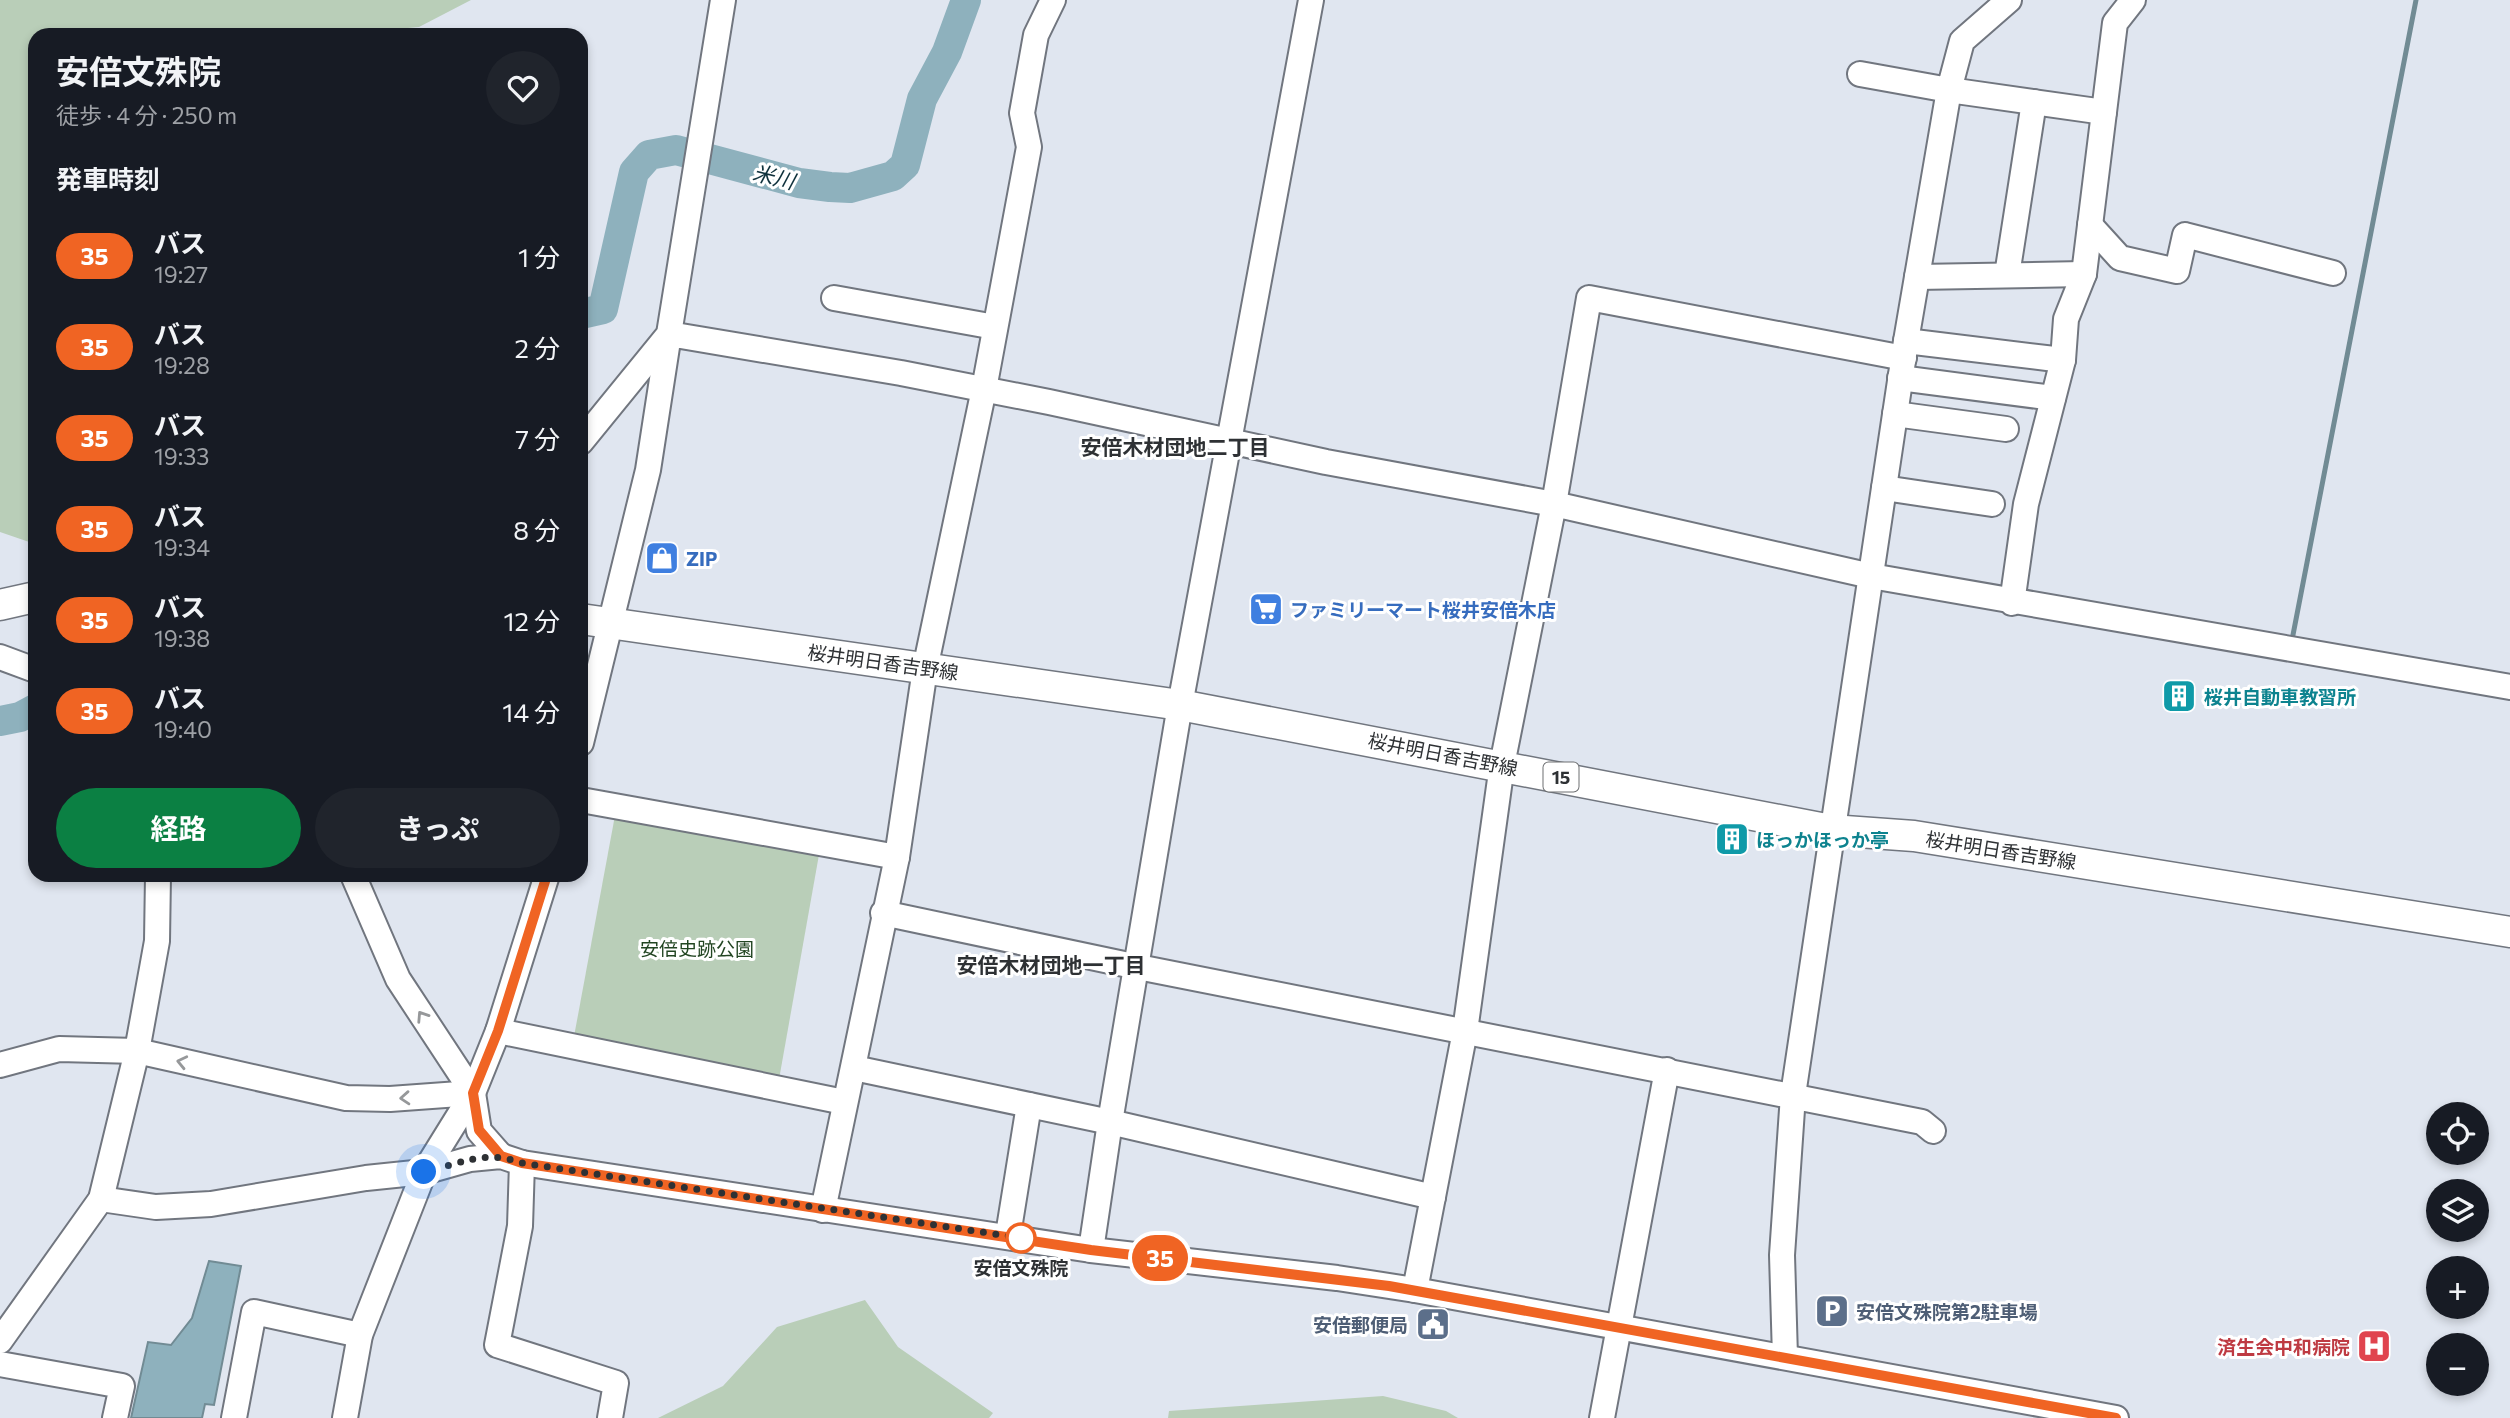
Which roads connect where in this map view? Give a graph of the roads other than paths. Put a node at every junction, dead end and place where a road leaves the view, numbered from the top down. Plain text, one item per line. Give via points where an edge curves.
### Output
1 (723, 0) edge
2 (1053, 0) edge
3 (1311, 0) edge
4 (2009, 0) edge
5 (2133, 0) edge
6 (1860, 74) dead end
7 (1949, 90) junction
8 (2034, 102) junction
9 (2104, 112) junction
10 (2090, 225) junction
11 (2084, 274) junction
12 (2333, 274) dead end
13 (2007, 275) junction
14 (1917, 277) junction
15 (834, 298) dead end
16 (995, 327) junction
17 (669, 334) junction
18 (1903, 359) junction
19 (2063, 360) junction
20 (984, 389) junction
21 (2053, 398) junction
22 (1895, 414) junction
23 (2006, 429) dead end
24 (588, 433) edge
25 (1229, 442) junction
26 (1884, 488) junction
27 (1992, 504) dead end
28 (1554, 505) junction
29 (1871, 576) junction
30 (28, 599) edge
31 (2012, 603) junction
32 (0, 605) edge
33 (588, 620) edge
34 (612, 622) junction
35 (0, 657) edge
36 (28, 667) edge
37 (925, 669) junction
38 (2510, 687) edge
39 (1180, 705) junction
40 (588, 716) edge
41 (1502, 765) junction
42 (588, 801) edge
43 (1831, 830) junction
44 (897, 857) junction
45 (158, 882) edge
46 (356, 882) edge
47 (545, 882) edge
48 (883, 913) junction
49 (2510, 932) edge
50 (1138, 967) junction
51 (498, 1031) junction
52 (1465, 1031) junction
53 (137, 1051) junction
54 (0, 1065) edge
55 (854, 1068) junction
56 (1667, 1070) junction
57 (473, 1093) junction
58 (1793, 1095) junction
59 (844, 1102) junction
60 (1029, 1105) junction
61 (1110, 1122) junction
62 (1933, 1131) dead end
63 (512, 1159) junction
64 (424, 1172) junction
65 (1433, 1197) junction
66 (100, 1199) junction
67 (823, 1210) junction
68 (1008, 1235) junction
69 (1091, 1250) junction
70 (1415, 1290) junction
71 (1617, 1325) junction
72 (360, 1335) junction
73 (0, 1341) edge
74 (1785, 1357) junction
75 (0, 1364) edge
76 (2050, 1412) edge
77 (115, 1418) edge
78 (234, 1418) edge
79 (345, 1418) edge
80 (610, 1418) edge
81 (1602, 1418) edge
82 (2116, 1418) edge

1 - 17 street
2 - 16 street via 1036,35 1021,113 1029,147
3 - 25 street
4 - 7 street via 1962,41
5 - 9 street via 2115,23
6 - 7 street
7 - 8 street
7 - 14 street
8 - 9 street
8 - 13 street
9 - 10 street
10 - 11 street
10 - 12 street via 2120,258 2177,271 2185,235
11 - 13 street
11 - 19 street via 2066,319
13 - 14 street
14 - 18 street
15 - 16 street
16 - 20 street
17 - 20 street
17 - 24 street
17 - 34 street via 648,470
18 - 19 street
18 - 21 street
18 - 22 street
18 - 28 street via 1589,298
19 - 21 street
20 - 25 street
20 - 37 street
21 - 31 street via 2026,504
22 - 23 street
22 - 26 street
25 - 28 street
25 - 39 street
26 - 27 street
26 - 29 street
28 - 29 street
28 - 41 street
29 - 31 street
29 - 43 street
30 - 32 main road
31 - 38 street
33 - 34 main road, 桜井明日香吉野線 / 15
34 - 37 main road, 桜井明日香吉野線 / 15
34 - 40 street
35 - 36 street
37 - 39 main road, 桜井明日香吉野線 / 15
37 - 44 street
39 - 41 main road, 桜井明日香吉野線 / 15
39 - 50 street
41 - 43 main road, 桜井明日香吉野線 / 15
41 - 52 street
42 - 44 street
43 - 49 main road, 桜井明日香吉野線 / 15 via 1914,836
43 - 58 street
44 - 48 street
45 - 53 street via 157,941
57 -> 46 street via 398,979
47 - 51 street
48 - 50 street
48 - 55 street
50 - 52 street
50 - 61 street
51 - 57 street
51 - 59 street
52 - 56 street
52 - 65 street
53 - 54 street via 59,1049
57 -> 53 street via 346,1098
53 - 66 street
55 - 59 street
55 - 60 street
56 - 58 street
56 - 71 street
57 - 63 street via 479,1130
57 - 64 street
58 - 62 street via 1922,1122
58 - 74 street via 1782,1255
59 - 67 street
60 - 61 street
60 - 68 street
61 - 65 street
61 - 69 street
63 - 64 street via 470,1159
63 - 67 street
63 - 80 street via 520,1226 497,1345 615,1383
64 - 66 street via 211,1204 156,1207
64 - 72 street
65 - 70 street
66 - 73 street
67 - 68 street
68 - 69 street
69 - 70 street
70 - 71 street
71 - 74 street
71 - 81 street
72 - 78 street via 254,1312
72 - 79 street
74 - 76 street
75 - 77 street via 122,1386
76 - 82 street

